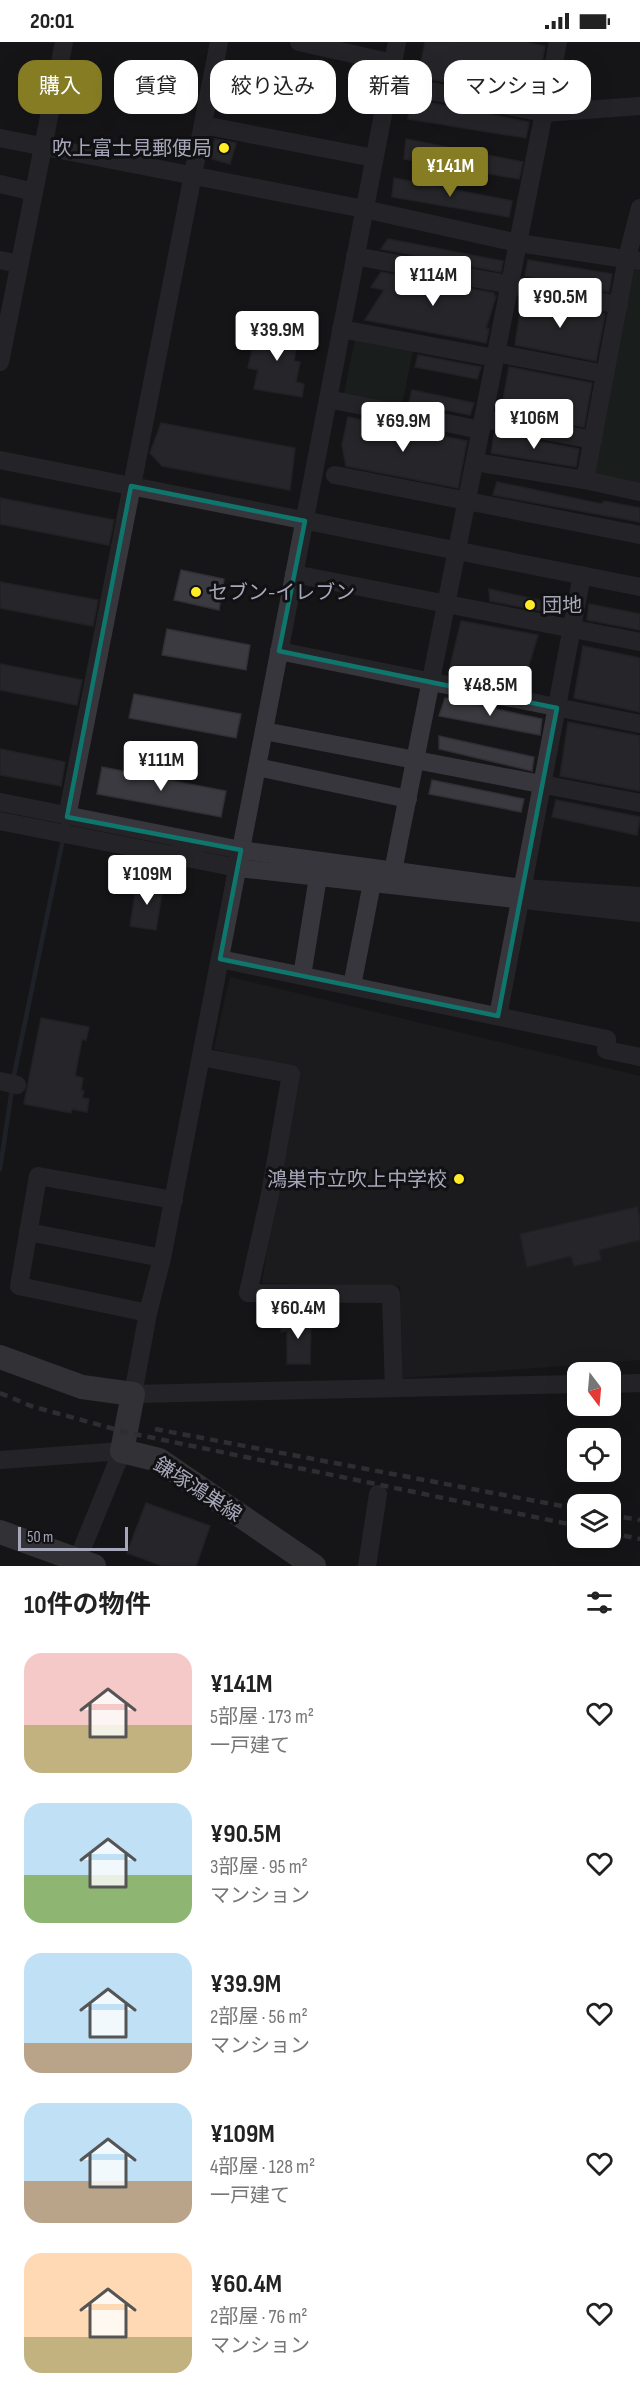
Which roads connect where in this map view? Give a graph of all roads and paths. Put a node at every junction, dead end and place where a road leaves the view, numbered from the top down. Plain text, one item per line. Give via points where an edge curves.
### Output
1 (64, 42) edge
2 (219, 42) edge
3 (299, 42) edge
4 (397, 42) edge
5 (558, 42) edge
6 (348, 47) edge
7 (385, 60) edge
8 (394, 60) edge
9 (554, 60) edge
10 (640, 106) edge
11 (591, 109) edge
12 (383, 114) edge
13 (544, 114) edge
14 (202, 125) junction
15 (0, 138) edge
16 (43, 147) junction
17 (374, 158) junction
18 (191, 176) junction
19 (0, 184) edge
20 (34, 192) junction
21 (640, 208) edge
22 (364, 209) junction
23 (518, 243) junction
24 (355, 256) junction
25 (634, 259) edge
26 (0, 260) edge
27 (20, 264) junction
28 (510, 286) junction
29 (619, 305) junction
30 (341, 329) junction
31 (3, 335) edge
32 (496, 356) junction
33 (0, 362) edge
34 (605, 374) junction
35 (328, 399) junction
36 (482, 425) junction
37 (593, 440) junction
38 (0, 460) edge
39 (475, 462) junction
40 (335, 475) dead end
41 (585, 480) junction
42 (131, 486) junction
43 (640, 492) edge
44 (467, 501) junction
45 (305, 521) junction
46 (640, 535) edge
47 (457, 551) junction
48 (294, 574) junction
49 (582, 575) junction
50 (640, 587) edge
51 (447, 602) junction
52 (572, 629) junction
53 (640, 642) edge
54 (279, 651) junction
55 (431, 681) junction
56 (557, 708) junction
57 (640, 724) edge
58 (264, 730) junction
59 (416, 760) junction
60 (257, 767) junction
61 (542, 786) junction
62 (408, 799) junction
63 (0, 802) edge
64 (640, 803) edge
65 (68, 817) junction
66 (0, 821) edge
67 (239, 859) junction
68 (393, 872) junction
69 (318, 877) junction
70 (372, 883) junction
71 (522, 894) junction
72 (640, 896) edge
73 (640, 913) edge
74 (220, 959) junction
75 (302, 976) junction
76 (352, 986) junction
77 (498, 1016) junction
78 (201, 1057) junction
79 (640, 1058) edge
80 (174, 1200) junction
81 (28, 1232) junction
82 (162, 1258) junction
83 (148, 1313) junction
84 (0, 1357) edge
85 (640, 1383) edge
86 (567, 1384) edge
87 (621, 1384) edge
88 (394, 1388) junction
89 (133, 1394) junction
90 (122, 1451) junction
91 (0, 1460) edge
92 (378, 1494) dead end
93 (0, 1532) edge
94 (82, 1564) edge
95 (314, 1566) edge
96 (367, 1566) edge

1 - 16 street
2 - 14 street
3 - 6 street
4 - 8 street
5 - 9 street
6 - 7 street
10 - 11 street
12 - 17 street
13 - 23 street
14 - 17 street
14 - 18 street
15 - 16 street
16 - 18 street
16 - 20 street
17 - 22 street
18 - 22 street
18 - 42 street
19 - 20 street
20 - 27 street
21 - 25 street
22 - 23 street
22 - 24 street
23 - 25 street
23 - 28 street
24 - 28 street
24 - 30 street
25 - 29 street
26 - 27 street
27 - 31 street
28 - 29 street
28 - 32 street
29 - 34 street
30 - 32 street
30 - 35 street
31 - 33 street
32 - 34 street
32 - 36 street
34 - 37 street
35 - 36 street
35 - 45 street
36 - 37 street
36 - 39 street
37 - 41 street
38 - 42 street
39 - 41 street
39 - 44 street
40 - 44 street
41 - 43 street
42 - 45 street
42 - 65 street
44 - 46 street
44 - 47 street
45 - 47 street
45 - 48 street
47 - 49 street
47 - 51 street
48 - 51 street
48 - 54 street
49 - 50 street
49 - 52 street
51 - 52 street
51 - 55 street
52 - 53 street
52 - 56 street
54 - 55 street
54 - 58 street
55 - 56 street
55 - 59 street
56 - 57 street
56 - 61 street
58 - 59 street
58 - 60 street
59 - 61 street
59 - 62 street
60 - 62 street
60 - 67 street
61 - 64 street
61 - 71 street
62 - 68 street
63 - 65 street
65 - 67 street
66 - 67 street
67 - 68 street
67 - 69 street
67 - 74 street
68 - 71 street
69 - 70 street
69 - 75 street
70 - 71 street
70 - 76 street
71 - 72 street
71 - 73 street
71 - 77 street
74 - 75 street
74 - 78 street
75 - 76 street
76 - 77 street
77 - 79 street via 607,1039 606,1050
78 - 80 street
78 - 88 street via 291,1074 248,1293 391,1294
80 - 81 street via 38,1176
80 - 82 street
81 - 82 street
81 - 83 street via 19,1286
82 - 83 street
83 - 89 street
84 - 89 main road via 82,1387
85 - 87 street
86 - 88 street
88 - 89 street
89 - 90 main road
90 - 91 street
90 - 94 street
90 - 95 main road, 鎌塚鴻巣線 via 159,1460
92 - 96 street
93 - 94 main road

